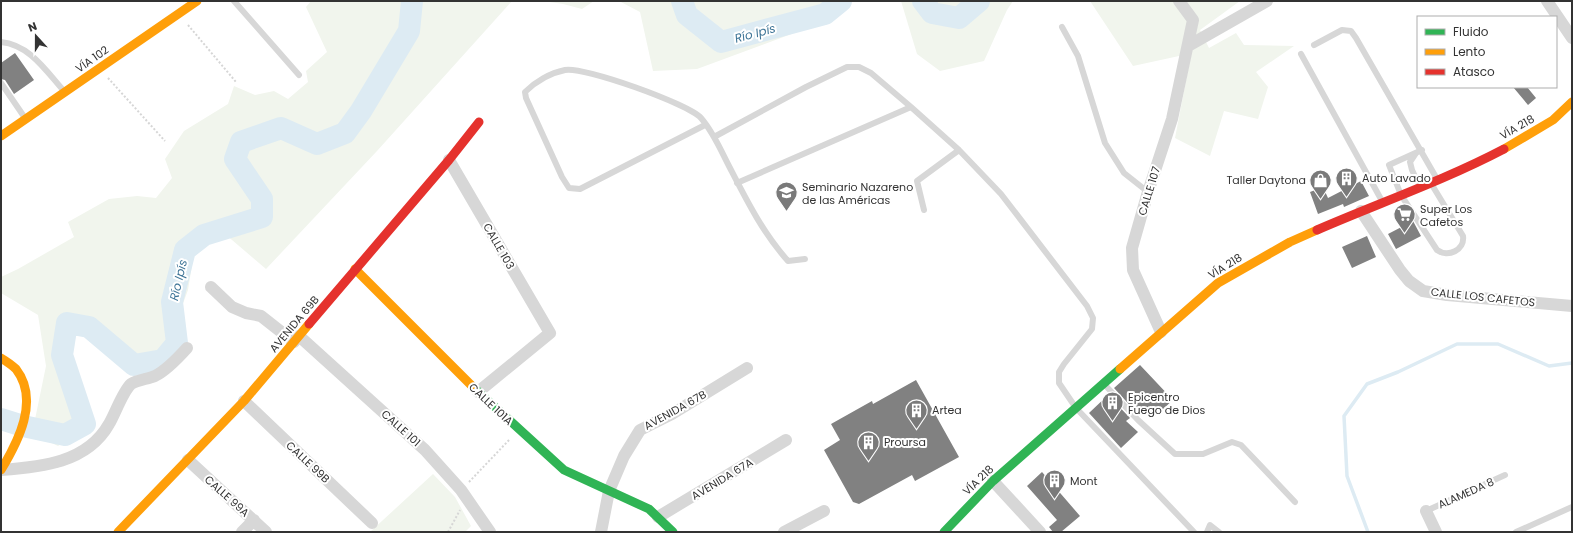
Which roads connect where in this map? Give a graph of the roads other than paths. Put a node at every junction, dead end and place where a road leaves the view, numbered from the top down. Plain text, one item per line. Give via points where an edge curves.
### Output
1 (197, 1) edge
2 (234, 1) edge
3 (1179, 1) edge
4 (1267, 1) edge
5 (1547, 1) edge
6 (1062, 27) dead end
7 (1572, 38) edge
8 (1, 42) edge
9 (1314, 44) dead end
10 (1188, 46) junction
11 (1301, 54) dead end
12 (299, 75) dead end
13 (1, 83) edge
14 (65, 92) junction
15 (1572, 102) edge
16 (911, 106) junction
17 (26, 119) junction
18 (479, 122) dead end
19 (705, 125) junction
20 (1, 136) edge
21 (714, 137) junction
22 (959, 150) junction
23 (1419, 152) junction
24 (449, 160) junction
25 (1434, 182) junction
26 (737, 183) junction
27 (1420, 187) junction
28 (1148, 192) junction
29 (1401, 195) junction
30 (1383, 202) junction
31 (924, 210) dead end
32 (1361, 211) junction
33 (805, 259) dead end
34 (356, 270) junction
35 (211, 287) dead end
36 (1572, 306) edge
37 (1161, 332) junction
38 (297, 339) junction
39 (187, 348) dead end
40 (1, 358) edge
41 (747, 368) dead end
42 (1103, 383) junction
43 (478, 392) junction
44 (244, 401) junction
45 (1076, 408) junction
46 (786, 440) dead end
47 (188, 460) junction
48 (1, 470) edge
49 (1505, 475) dead end
50 (993, 481) junction
51 (609, 491) junction
52 (1294, 502) dead end
53 (1572, 507) edge
54 (824, 510) dead end
55 (1426, 511) joint
56 (658, 517) junction
57 (254, 520) junction
58 (372, 522) dead end
59 (118, 532) edge
60 (242, 532) edge
61 (266, 532) edge
62 (490, 532) edge
63 (601, 532) edge
64 (673, 532) edge
65 (784, 532) edge
66 (944, 532) edge
67 (1040, 532) edge
68 (1194, 532) edge
69 (1207, 532) edge
70 (1219, 532) edge
71 (1436, 532) edge
72 (1516, 532) edge

1 - 14 main road, VÍA 102
2 - 12 lane
3 - 10 street, CALLE 107 via 1193,20
4 - 10 street
5 - 7 street
6 - 28 lane via 1078,56 1106,143 1124,173
8 - 14 lane via 25,50
9 - 23 lane via 1342,30 1351,31
10 - 28 street, CALLE 107 via 1172,119
11 - 30 lane
13 - 17 lane
14 - 17 main road, VÍA 102
15 - 25 main road, VÍA 218 via 1553,120 1526,137
16 - 21 lane via 871,73 859,67 847,67
16 - 22 lane
16 - 26 lane
17 - 20 main road, VÍA 102
18 - 24 main road, AVENIDA 69B
19 - 19 lane via 692,111 674,103 607,77 577,70 565,70 548,76 525,92 569,188 580,189
19 - 21 lane
21 - 26 lane
22 - 31 lane via 917,182
22 - 45 lane via 1001,194 1087,306 1093,318 1092,329 1059,372 1059,382
23 - 25 lane
23 - 27 lane via 1410,162
23 - 29 lane via 1389,165
24 - 34 main road, AVENIDA 69B
24 - 43 street, CALLE 103 via 550,333
25 - 27 main road, VÍA 218
25 - 29 lane via 1463,236 1464,242 1461,247 1449,254 1442,254 1437,250
26 - 33 lane via 754,216 775,247 788,261
27 - 29 main road, VÍA 218
28 - 37 street, CALLE 107 via 1132,248 1133,270
29 - 30 main road, VÍA 218
30 - 32 main road, VÍA 218
32 - 36 street, CALLE LOS CAFETOS via 1400,270 1409,281 1423,291 1447,296
32 - 37 main road, VÍA 218 via 1290,242 1218,283
34 - 38 main road, AVENIDA 69B
34 - 43 main road, CALLE 101A
35 - 38 street, CALLE 101 via 232,306 246,313 261,316
37 - 42 main road, VÍA 218
38 - 44 main road, AVENIDA 69B
38 - 62 street, CALLE 101 via 425,450 464,494
39 - 48 street via 155,376 132,384 102,437 78,454 31,468
40 - 48 main road via 21,374 26,396 26,414 12,453
41 - 51 street, AVENIDA 67B via 672,414 640,430 624,456
42 - 45 main road, VÍA 218
42 - 52 lane via 1175,454 1203,454 1232,442 1241,445
43 - 51 main road, CALLE 101A via 564,470
44 - 47 main road, AVENIDA 69B
44 - 58 street, CALLE 99B
45 - 50 main road, VÍA 218
45 - 68 lane
46 - 56 street, AVENIDA 67A
47 - 57 street, CALLE 99A
47 - 59 main road, AVENIDA 69B
49 - 55 lane, ALAMEDA 8
50 - 66 main road, VÍA 218
50 - 67 street
51 - 56 main road via 649,509
51 - 63 street
53 - 72 lane
54 - 65 street
55 - 71 street
56 - 64 main road
57 - 60 street
57 - 61 street, CALLE 99A
69 - 70 lane via 1210,525

